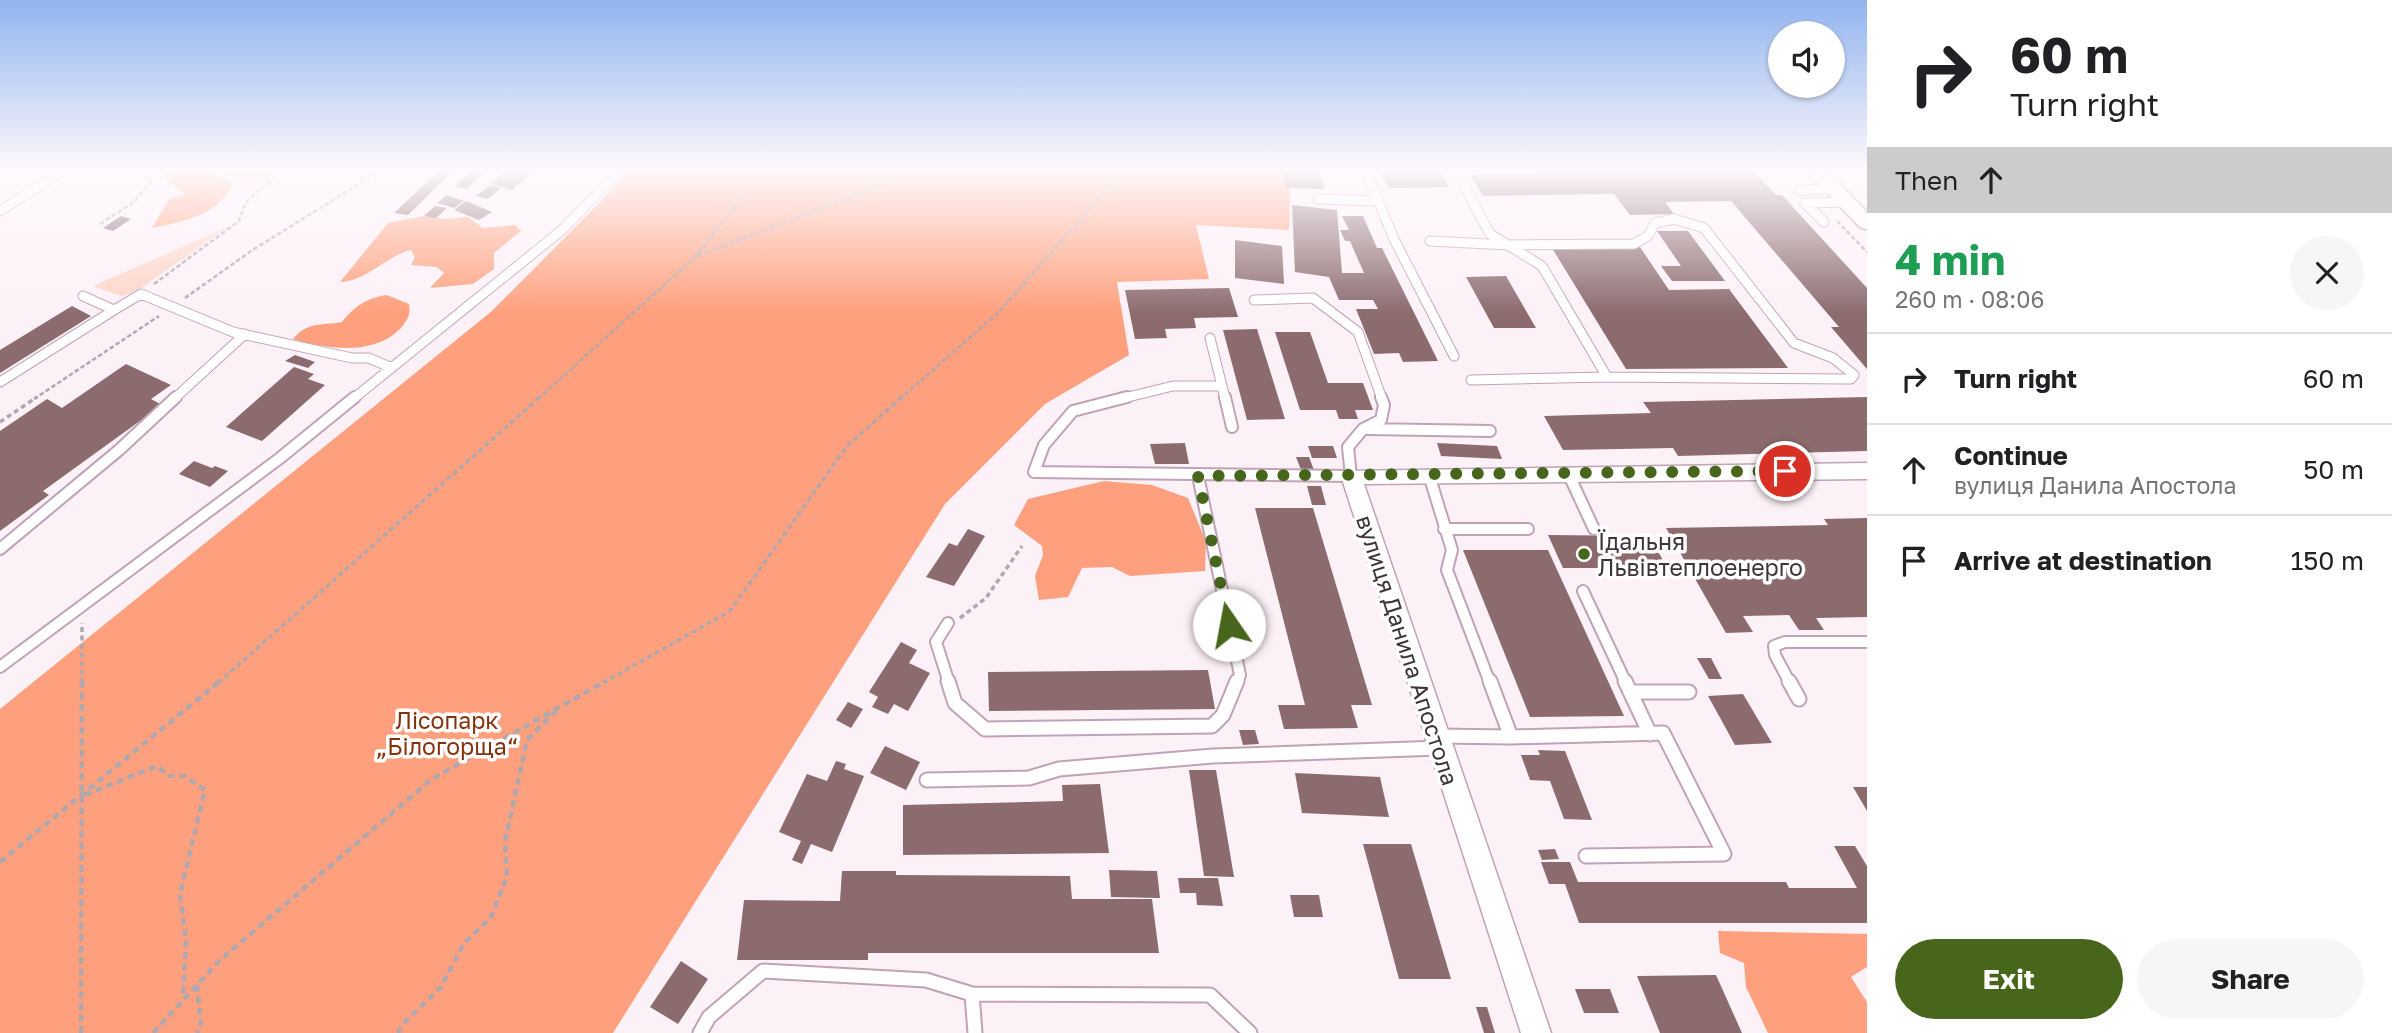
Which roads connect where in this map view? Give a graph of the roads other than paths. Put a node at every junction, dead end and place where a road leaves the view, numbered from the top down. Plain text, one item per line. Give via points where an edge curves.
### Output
1 (574, 217) edge
2 (1383, 217) edge
3 (1481, 217) edge
4 (1819, 217) edge
5 (1824, 222) dead end
6 (1430, 241) dead end
7 (1510, 245) junction
8 (83, 296) dead end
9 (1254, 300) dead end
10 (114, 310) junction
11 (245, 334) junction
12 (1210, 338) dead end
13 (1454, 356) dead end
14 (392, 368) junction
15 (1607, 377) junction
16 (1471, 380) dead end
17 (0, 382) edge
18 (1222, 386) junction
19 (1232, 426) dead end
20 (1363, 429) junction
21 (1490, 431) dead end
22 (1867, 471) edge
23 (1568, 473) junction
24 (1430, 475) junction
25 (1198, 476) junction
26 (1351, 476) junction
27 (1444, 529) junction
28 (1528, 529) dead end
29 (1594, 529) dead end
30 (0, 549) edge
31 (1583, 591) dead end
32 (948, 623) road end
33 (1867, 642) edge
34 (0, 667) edge
35 (1630, 692) junction
36 (1689, 692) dead end
37 (1799, 699) dead end
38 (1650, 734) junction
39 (1511, 737) junction
40 (1438, 742) junction
41 (927, 780) dead end
42 (1586, 856) dead end
43 (972, 994) junction
44 (700, 1033) edge
45 (975, 1033) edge
46 (1250, 1033) edge
47 (1536, 1033) edge

1 - 14 lane
2 - 13 lane
3 - 7 lane via 1490,234
4 - 5 lane
6 - 7 lane
7 - 15 lane via 1542,266
7 - 15 lane via 1634,244 1648,236 1655,223 1668,219 1696,223 1794,343 1833,358 1854,375 1825,381
8 - 10 lane
9 - 20 lane via 1313,298 1358,332 1384,404 1381,420
10 - 11 lane via 141,293 207,323
10 - 17 lane
11 - 14 lane via 369,358
11 - 30 lane via 119,450
12 - 18 lane
14 - 34 lane via 280,458
15 - 16 lane
18 - 19 lane
18 - 25 lane via 1174,386 1073,411 1044,445 1034,472
20 - 21 lane
20 - 26 lane via 1348,447
22 - 23 street
23 - 24 street
23 - 29 lane
24 - 26 street
24 - 27 lane
25 - 26 lane
25 - 32 lane via 1240,674 1223,715 1212,726 985,729 955,703 936,642
26 - 40 street, вулиця Данила Апостола
27 - 28 lane
27 - 39 lane via 1452,550 1447,570
31 - 35 lane
33 - 37 lane via 1785,642 1774,646
35 - 36 lane
35 - 38 lane
38 - 39 lane
38 - 42 lane via 1662,733 1724,854
39 - 40 lane
40 - 41 lane via 1213,755 1059,769 1029,778
40 - 47 street, вулиця Данила Апостола
43 - 44 lane via 926,980 763,971 709,1017
43 - 45 lane
43 - 46 lane via 1210,995

